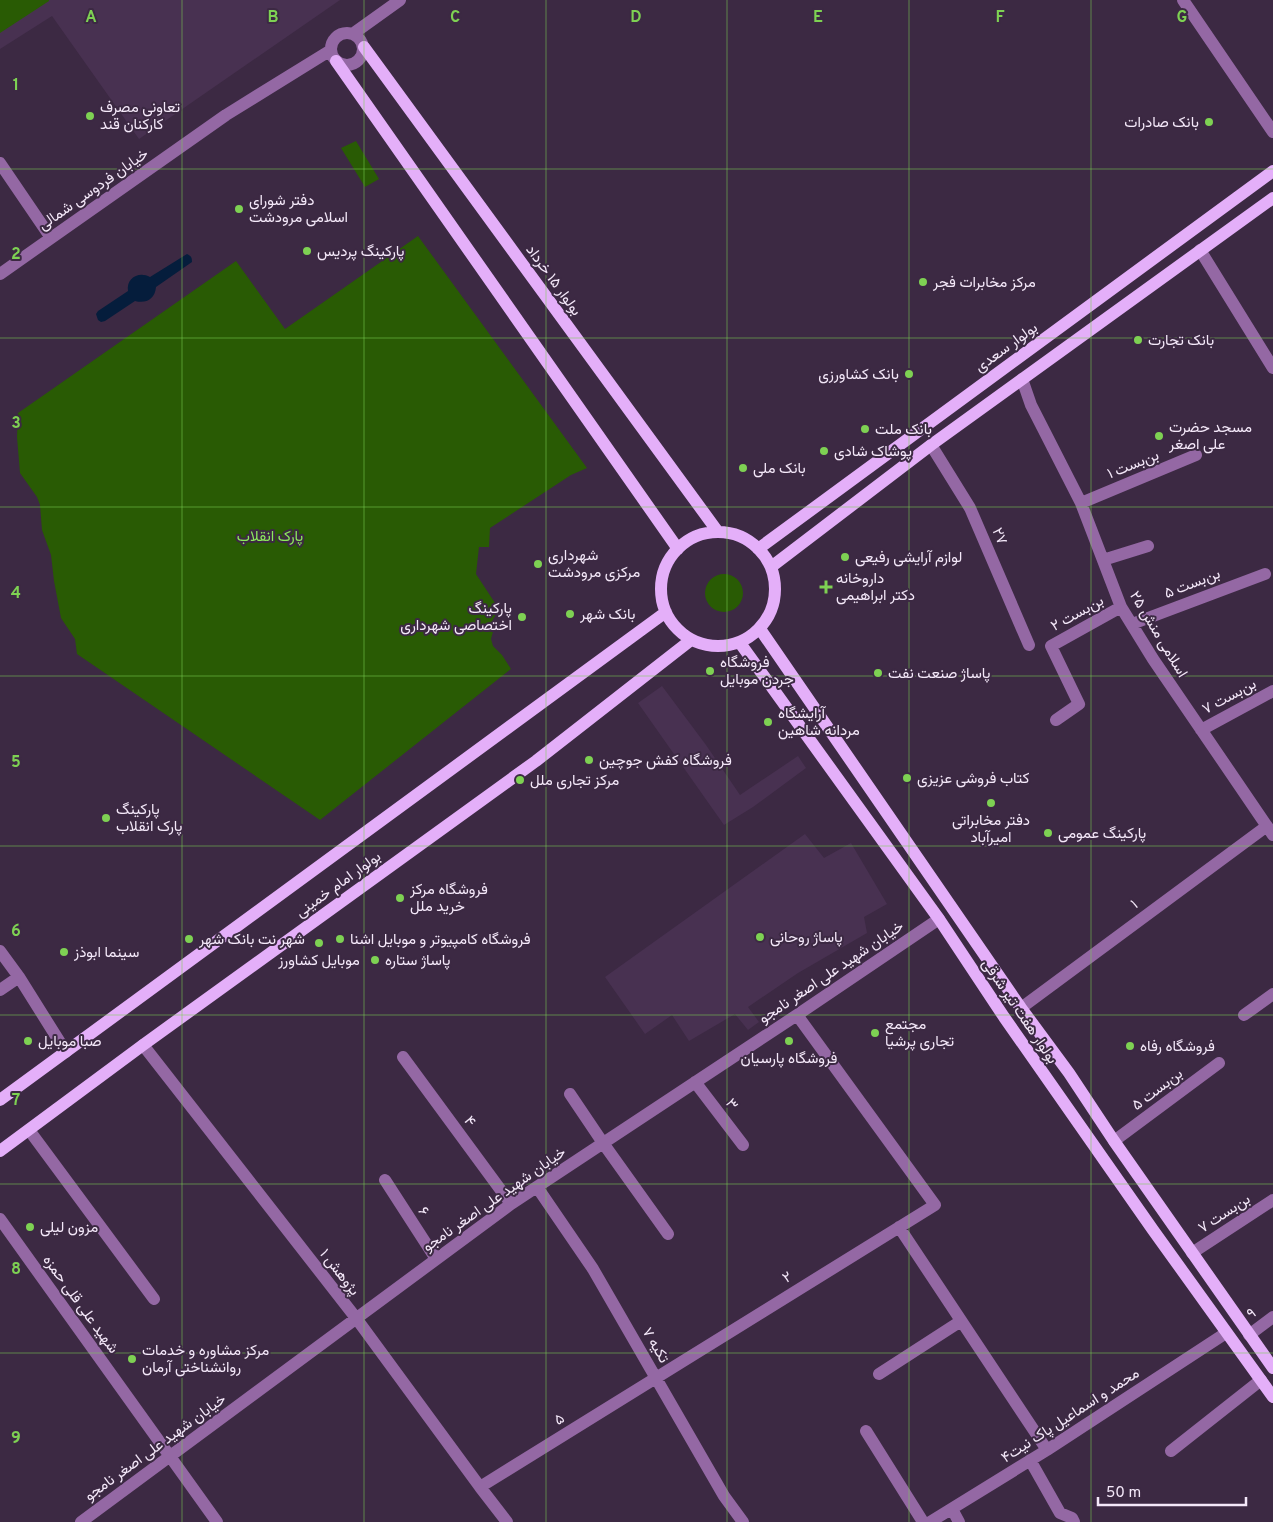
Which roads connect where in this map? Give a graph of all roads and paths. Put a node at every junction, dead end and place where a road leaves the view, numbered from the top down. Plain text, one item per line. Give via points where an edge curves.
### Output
1 (400, 0) edge
2 (1183, 0) edge
3 (354, 33) junction
4 (364, 47) junction
5 (334, 56) junction
6 (1273, 132) edge
7 (0, 163) edge
8 (1273, 171) edge
9 (1273, 198) edge
10 (51, 238) junction
11 (1200, 250) junction
12 (0, 274) edge
13 (1273, 368) edge
14 (1022, 379) junction
15 (931, 445) junction
16 (1196, 455) dead end
17 (1081, 503) junction
18 (718, 532) junction
19 (1148, 546) dead end
20 (678, 549) junction
21 (758, 549) junction
22 (1103, 560) junction
23 (771, 567) junction
24 (1265, 574) dead end
25 (1121, 607) junction
26 (666, 612) junction
27 (1132, 624) junction
28 (760, 629) junction
29 (691, 640) junction
30 (740, 643) junction
31 (1029, 645) dead end
32 (1273, 691) edge
33 (1056, 720) dead end
34 (1201, 730) junction
35 (1270, 831) edge
36 (939, 919) junction
37 (0, 951) edge
38 (19, 977) junction
39 (0, 990) edge
40 (1273, 994) edge
41 (1021, 1008) junction
42 (797, 1015) junction
43 (1244, 1015) dead end
44 (143, 1045) junction
45 (66, 1052) junction
46 (404, 1057) dead end
47 (1219, 1063) dead end
48 (695, 1082) junction
49 (570, 1094) dead end
50 (0, 1100) edge
51 (29, 1130) junction
52 (1114, 1141) junction
53 (603, 1143) junction
54 (742, 1145) dead end
55 (0, 1151) edge
56 (384, 1180) dead end
57 (537, 1187) junction
58 (1273, 1200) edge
59 (511, 1204) junction
60 (0, 1219) edge
61 (1168, 1220) junction
62 (899, 1227) junction
63 (1153, 1230) junction
64 (668, 1234) dead end
65 (1192, 1252) junction
66 (436, 1260) junction
67 (154, 1299) dead end
68 (1273, 1317) edge
69 (356, 1318) junction
70 (961, 1321) junction
71 (1226, 1333) junction
72 (1249, 1334) junction
73 (1273, 1368) edge
74 (879, 1374) dead end
75 (655, 1377) junction
76 (1261, 1380) junction
77 (1273, 1397) edge
78 (866, 1431) dead end
79 (1047, 1450) junction
80 (1171, 1451) dead end
81 (169, 1456) junction
82 (1030, 1460) junction
83 (480, 1487) junction
84 (952, 1510) junction
85 (81, 1522) edge
86 (217, 1522) edge
87 (507, 1522) edge
88 (743, 1522) edge
89 (923, 1522) edge
90 (930, 1522) edge
91 (959, 1522) edge
92 (1074, 1522) edge

1 - 3 street
2 - 6 street
3 - 4 street
3 - 5 street via 338,35 332,42
4 - 5 street via 362,57 355,64 345,65
4 - 18 main road, بولوار ۱۵ خرداد
5 - 10 street, خیابان فردوسی شمالی via 226,115
5 - 20 main road
7 - 10 street
8 - 21 main road, بولوار سعدی
9 - 11 main road
10 - 12 street, خیابان فردوسی شمالی
11 - 13 street
11 - 14 main road
14 - 15 main road
14 - 17 street, اسلامی منش ۲۵ via 1031,405
15 - 23 main road
15 - 31 street, ۲۷ via 970,508
16 - 17 street, بن‌بست ۱
17 - 22 street, اسلامی منش ۲۵
18 - 20 main road via 704,534
18 - 21 main road via 733,534
19 - 22 street
20 - 26 main road via 662,578 661,596
21 - 23 main road
22 - 25 street, اسلامی منش ۲۵
23 - 28 main road via 776,589 772,610
24 - 27 street, بن‌بست ۵
25 - 27 street, اسلامی منش ۲۵
25 - 33 street, بن‌بست ۲ via 1051,646 1079,704
26 - 29 main road via 676,628
26 - 45 main road, بولوار امام خمینی
27 - 34 street, اسلامی منش ۲۵
28 - 30 main road
28 - 41 main road, بولوار هفت تیر شرقی
29 - 30 main road via 707,646
29 - 44 main road, بولوار امام خمینی via 536,761
30 - 36 main road, بولوار هفت تیر شرقی
32 - 34 street, بن‌بست ۷
34 - 35 street, اسلامی منش ۲۵
35 - 41 street, ۱
36 - 42 street, خیابان شهید علی اصغر نامجو
36 - 63 main road, بولوار هفت تیر شرقی
37 - 38 street
38 - 39 street
38 - 45 street
40 - 43 street
41 - 52 main road, بولوار هفت تیر شرقی
42 - 48 street, خیابان شهید علی اصغر نامجو
42 - 62 street, ۲ via 935,1204
44 - 51 main road, بولوار امام خمینی
44 - 69 street, پژوهش ۱
45 - 50 main road, بولوار امام خمینی
46 - 59 street, ۴
47 - 52 street, بن‌بست ۵
48 - 53 street, خیابان شهید علی اصغر نامجو
48 - 54 street, ۳
49 - 53 street
51 - 55 main road, بولوار امام خمینی
51 - 67 street
52 - 61 main road, بولوار هفت تیر شرقی
53 - 57 street, خیابان شهید علی اصغر نامجو
53 - 64 street
56 - 66 street, ۶
57 - 59 street, خیابان شهید علی اصغر نامجو
57 - 75 street, تکیه ۷ via 593,1270
58 - 65 street, بن‌بست ۷
59 - 66 street, خیابان شهید علی اصغر نامجو
60 - 81 street, شهید علی قلی حمزه
61 - 63 main road
61 - 65 main road, بولوار هفت تیر شرقی
62 - 70 street
62 - 75 street, ۲
63 - 71 main road, بولوار هفت تیر شرقی
65 - 72 main road, بولوار هفت تیر شرقی
66 - 69 street, خیابان شهید علی اصغر نامجو
68 - 72 street, ۹
69 - 81 street, خیابان شهید علی اصغر نامجو
69 - 83 street, پژوهش ۱
70 - 74 street
70 - 79 street
71 - 76 main road, بولوار هفت تیر شرقی
71 - 79 street, محمد و اسماعیل پاک نیت۴
72 - 73 main road, بولوار هفت تیر شرقی
75 - 83 street, ۵
75 - 88 street, تکیه ۷ via 724,1496
76 - 77 main road, بولوار هفت تیر شرقی
76 - 80 street
78 - 89 street
79 - 82 street, محمد و اسماعیل پاک نیت۴
81 - 85 street, خیابان شهید علی اصغر نامجو
81 - 86 street, شهید علی قلی حمزه
82 - 84 street, محمد و اسماعیل پاک نیت۴
82 - 92 street via 1060,1513
83 - 87 street, پژوهش ۱
84 - 90 street, محمد و اسماعیل پاک نیت۴
84 - 91 street

